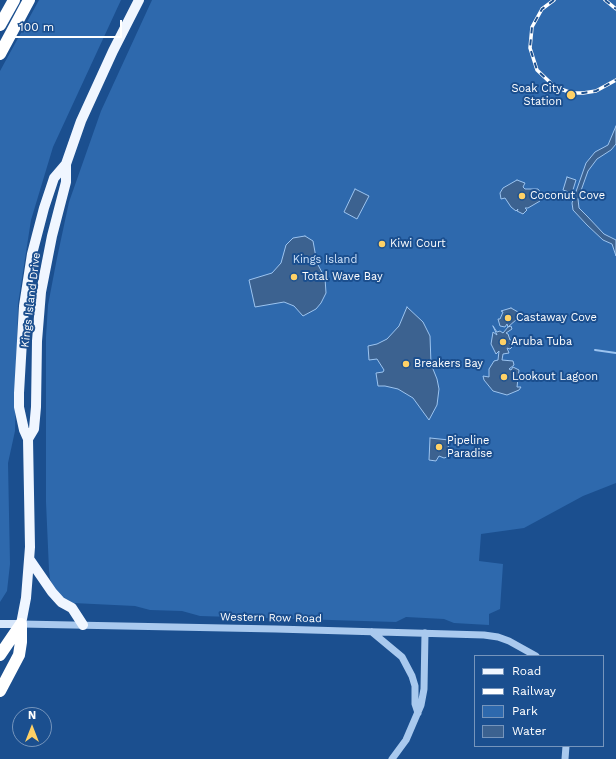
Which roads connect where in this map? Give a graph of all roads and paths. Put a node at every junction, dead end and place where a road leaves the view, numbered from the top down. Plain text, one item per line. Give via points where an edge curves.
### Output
1 (14, 0) edge
2 (29, 0) edge
3 (139, 0) edge
4 (0, 25) edge
5 (0, 54) edge
6 (66, 164) junction
7 (28, 439) junction
8 (30, 560) junction
9 (0, 624) edge
10 (21, 624) junction
11 (83, 625) junction
12 (372, 632) junction
13 (425, 633) junction
14 (0, 655) edge
15 (534, 655) edge
16 (0, 691) edge
17 (418, 713) junction
18 (566, 747) edge
19 (392, 759) edge
20 (565, 759) edge

1 - 4 highway
2 - 5 highway
3 - 6 main road, Kings Island Drive via 81,121
6 - 7 main road, Kings Island Drive via 66,182 52,236 42,292 37,341 35,422
6 - 7 main road, Kings Island Drive via 54,178 44,208 32,254 24,306 19,363 19,407
7 - 8 main road, Kings Island Drive
8 - 10 main road, Kings Island Drive
8 - 11 main road via 52,592 61,602 72,608
9 - 10 main road, Western Row Road
10 - 11 street, Western Row Road
10 - 14 highway
10 - 16 highway via 19,655
11 - 12 street, Western Row Road
12 - 13 street, Western Row Road
12 - 17 street via 402,657 415,686
13 - 15 street, Western Row Road via 498,637
13 - 17 street via 424,689
17 - 19 street via 406,740
18 - 20 street

